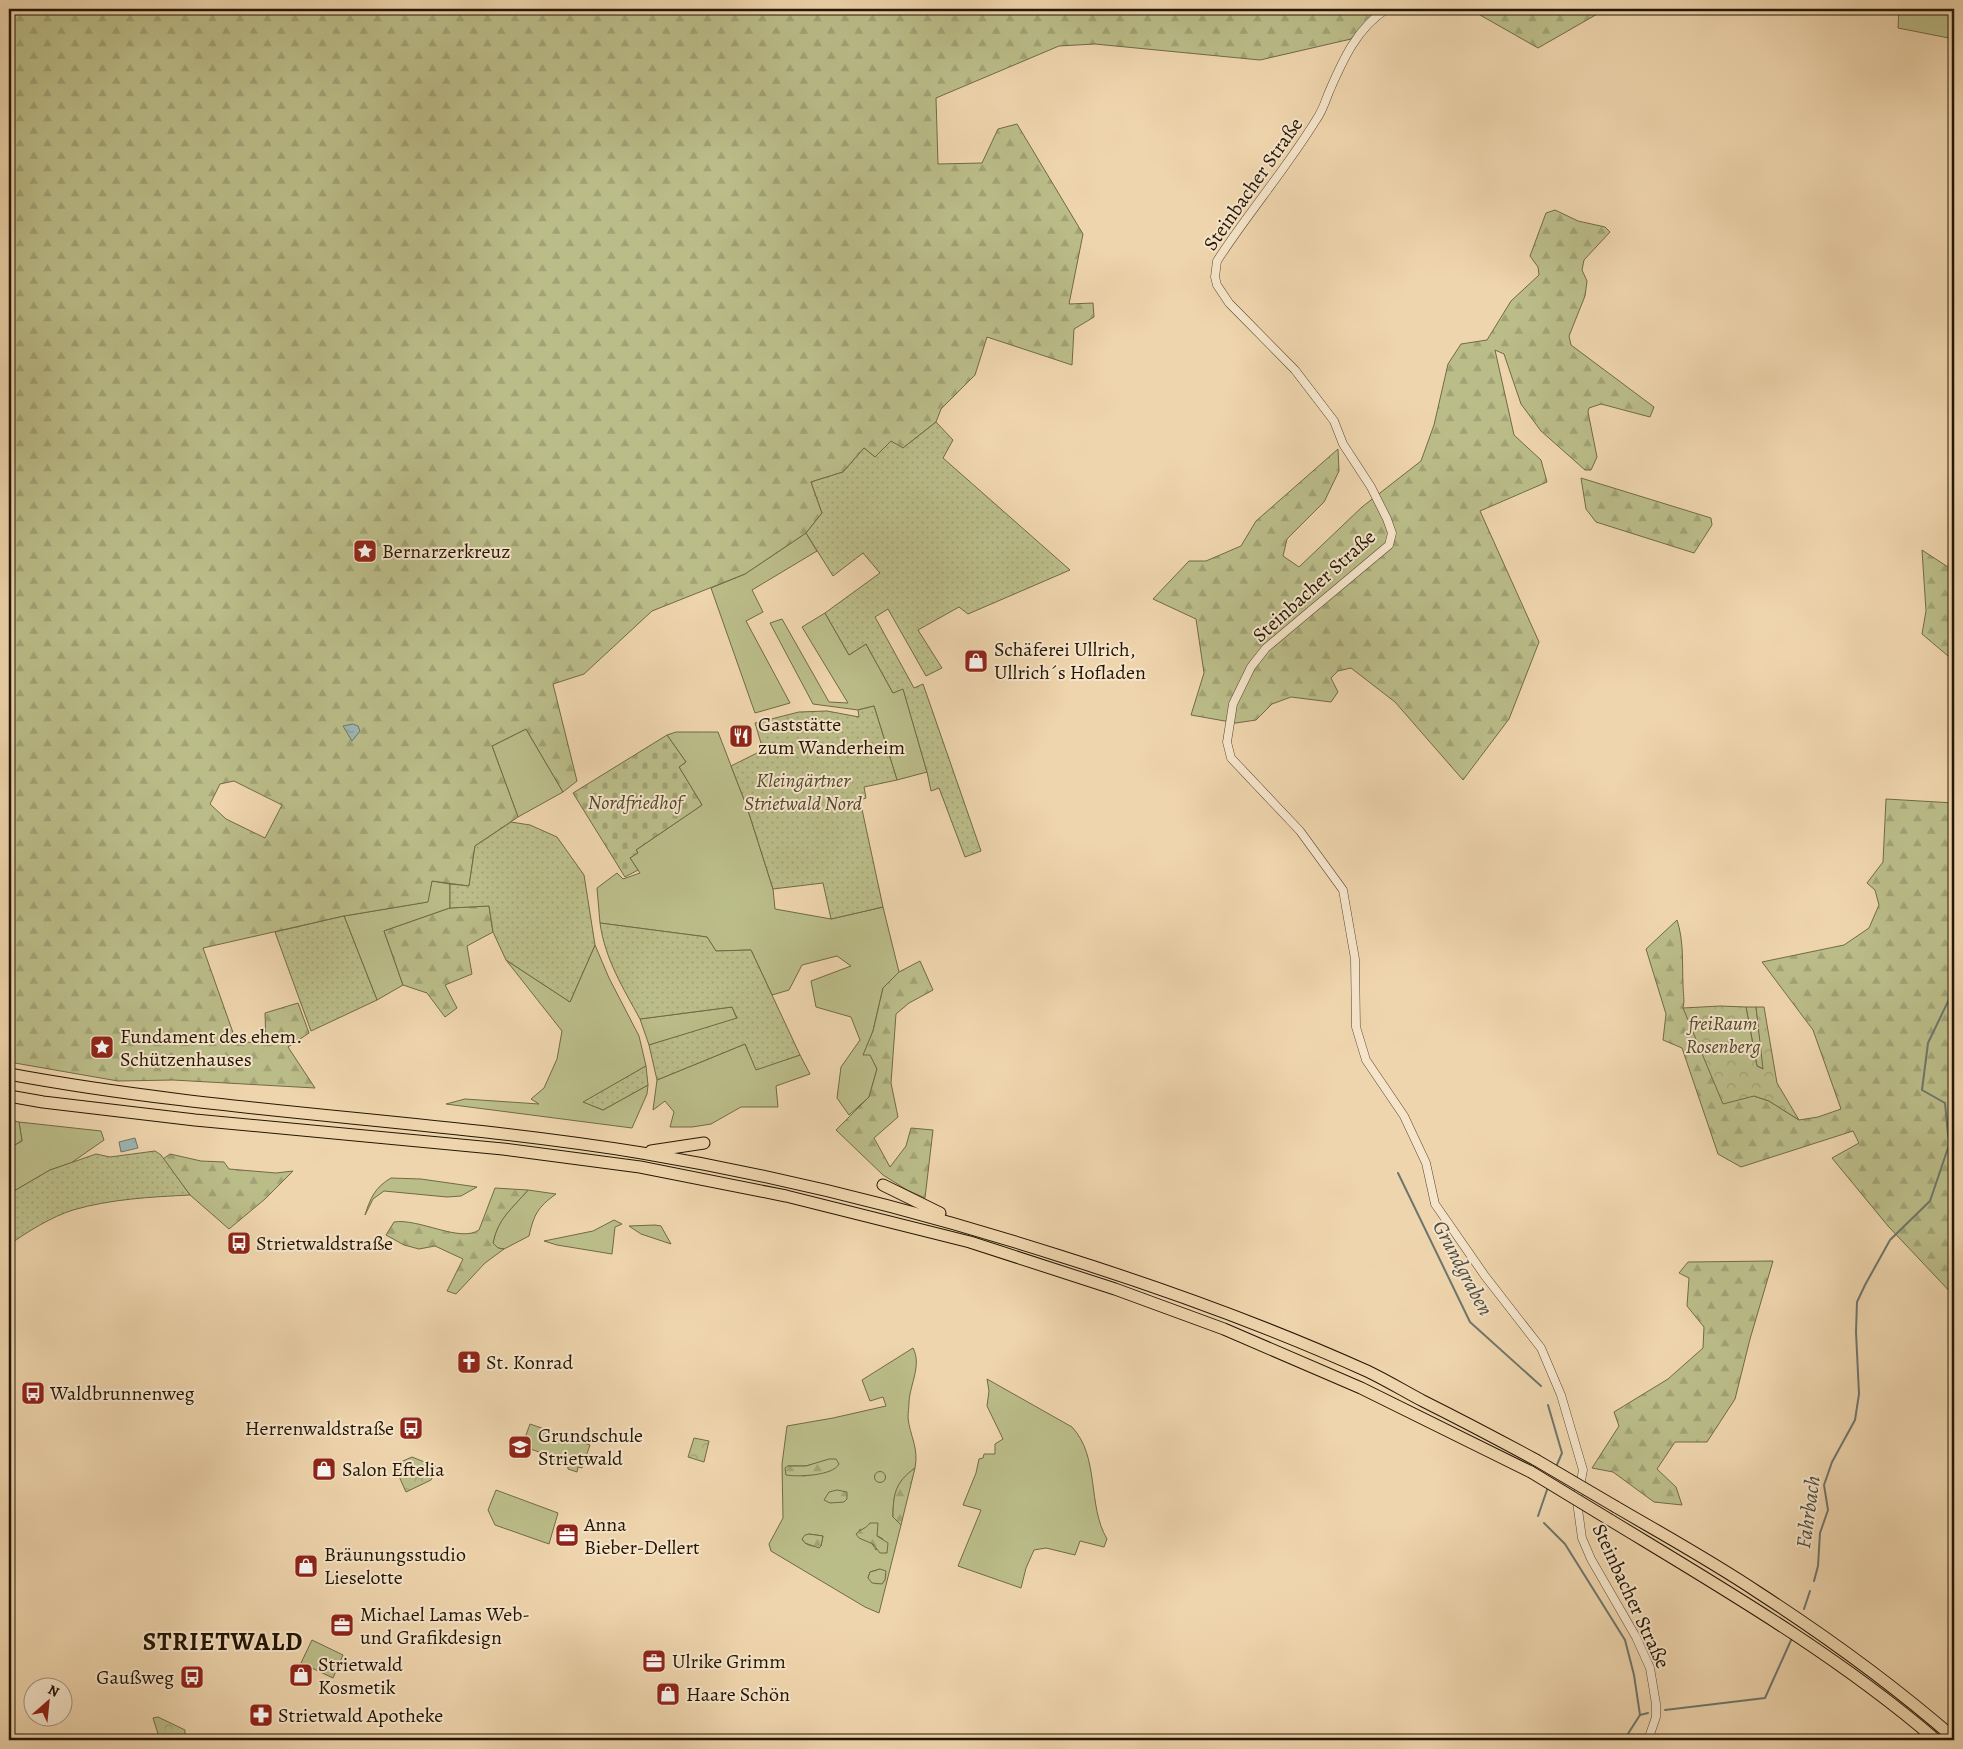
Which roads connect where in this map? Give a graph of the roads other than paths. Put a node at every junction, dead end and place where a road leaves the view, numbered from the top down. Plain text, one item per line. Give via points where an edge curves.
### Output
1 (1387, 9) edge
2 (9, 1074) edge
3 (9, 1096) edge
4 (704, 1143) dead end
5 (636, 1152) junction
6 (883, 1185) dead end
7 (969, 1227) junction
8 (1954, 1738) edge
9 (1648, 1740) edge
10 (1936, 1740) edge

1 - 9 street, Steinbacher Straße via 1379,13 1358,36 1318,118 1217,261 1215,277 1228,303 1295,370 1334,421 1343,444 1371,487 1392,533 1389,545 1266,648 1251,667 1233,704 1227,742 1231,758 1300,831 1343,890 1355,959 1356,1027 1366,1060 1404,1116 1423,1155 1435,1204 1541,1348 1561,1395 1583,1470 1577,1502 1582,1538 1650,1668 1656,1717
2 - 5 highway via 200,1103 448,1128
3 - 10 highway, bridge via 195,1120 503,1149 640,1168 786,1196 970,1242 1115,1289 1224,1329 1361,1388 1531,1472 1754,1607 1834,1661
4 - 5 highway
5 - 7 highway via 799,1183
6 - 7 highway
7 - 8 highway, bridge via 1229,1313 1370,1372 1536,1460 1758,1592 1836,1645

